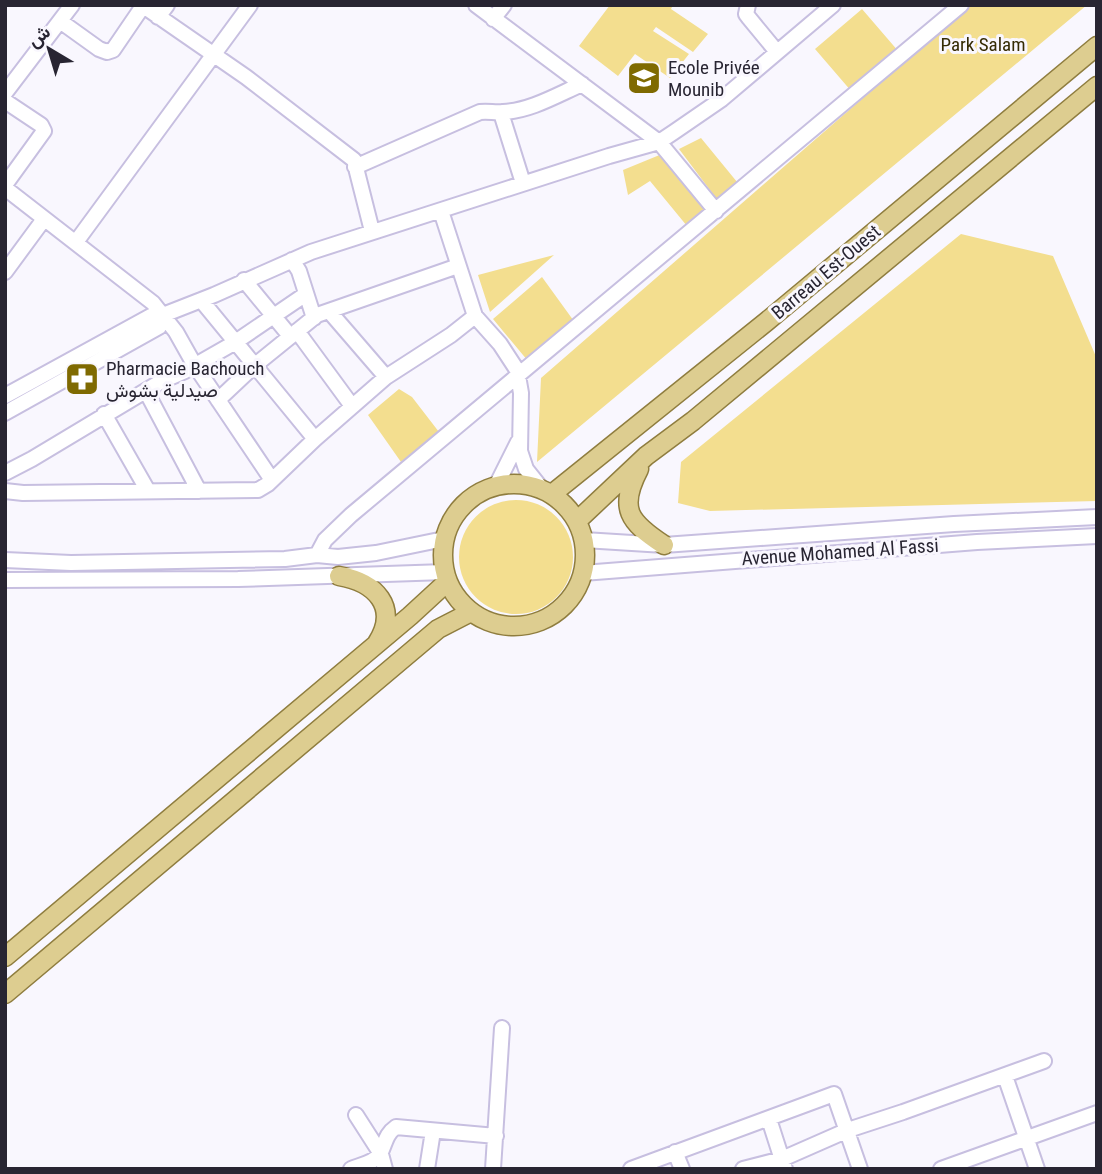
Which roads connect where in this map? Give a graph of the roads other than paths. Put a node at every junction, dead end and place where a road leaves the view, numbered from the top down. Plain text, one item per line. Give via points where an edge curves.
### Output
1 (72, 5) edge
2 (250, 5) edge
3 (476, 5) edge
4 (504, 5) edge
5 (748, 5) edge
6 (833, 5) edge
7 (961, 5) edge
8 (142, 6) edge
9 (162, 11) edge
10 (493, 19) junction
11 (60, 21) junction
12 (1097, 46) edge
13 (777, 52) junction
14 (212, 55) junction
15 (582, 84) junction
16 (1097, 86) edge
17 (5, 93) edge
18 (5, 101) edge
19 (501, 113) junction
20 (659, 142) junction
21 (355, 167) junction
22 (523, 183) junction
23 (5, 186) edge
24 (441, 211) junction
25 (716, 211) junction
26 (44, 219) junction
27 (372, 231) junction
28 (76, 242) junction
29 (292, 260) junction
30 (458, 266) junction
31 (5, 272) edge
32 (244, 280) junction
33 (306, 294) junction
34 (201, 300) junction
35 (329, 311) junction
36 (163, 315) junction
37 (273, 316) junction
38 (475, 316) junction
39 (314, 317) junction
40 (294, 334) junction
41 (234, 343) junction
42 (194, 364) junction
43 (254, 366) junction
44 (517, 375) junction
45 (386, 376) junction
46 (146, 391) junction
47 (5, 396) edge
48 (218, 400) junction
49 (352, 406) junction
50 (5, 414) edge
51 (104, 414) junction
52 (315, 439) junction
53 (519, 441) junction
54 (646, 456) junction
55 (5, 473) edge
56 (272, 480) junction
57 (496, 485) junction
58 (5, 491) edge
59 (148, 491) junction
60 (199, 491) junction
61 (547, 491) junction
62 (1097, 517) edge
63 (577, 521) junction
64 (1097, 536) edge
65 (444, 539) junction
66 (584, 540) junction
67 (664, 545) junction
68 (317, 555) junction
69 (5, 561) edge
70 (583, 573) junction
71 (339, 576) junction
72 (446, 577) junction
73 (5, 580) edge
74 (471, 612) junction
75 (377, 643) junction
76 (5, 957) edge
77 (5, 994) edge
78 (502, 1028) dead end
79 (1044, 1061) dead end
80 (1005, 1076) junction
81 (1097, 1112) edge
82 (356, 1115) dead end
83 (769, 1119) junction
84 (848, 1130) junction
85 (433, 1131) junction
86 (496, 1136) junction
87 (1026, 1139) junction
88 (675, 1152) junction
89 (381, 1154) junction
90 (783, 1164) edge
91 (351, 1169) edge
92 (385, 1169) edge
93 (427, 1169) edge
94 (493, 1169) edge
95 (631, 1169) edge
96 (682, 1169) edge
97 (743, 1169) edge
98 (860, 1169) edge
99 (941, 1169) edge
100 (1037, 1169) edge

1 - 11 street
2 - 14 street
3 - 10 street
4 - 10 street
5 - 13 street via 748,18
6 - 13 street
7 - 25 street
8 - 9 street
8 - 11 street via 113,50 107,52
9 - 14 street
10 - 15 street
11 - 17 street
12 - 61 main road, Barreau Est-Ouest via 746,339
13 - 20 street via 722,99
14 - 21 street via 344,152
14 - 28 street
15 - 19 street via 544,102
15 - 20 street
16 - 54 main road, Barreau Est-Ouest
18 - 23 street via 44,131
19 - 21 street via 480,112
19 - 22 street
20 - 22 street
20 - 25 street
21 - 27 street
22 - 24 street
23 - 26 street
24 - 27 street
24 - 30 street
25 - 44 street
26 - 28 street
26 - 31 street
27 - 29 street
28 - 36 street
29 - 32 street
29 - 33 street
30 - 35 street
30 - 38 street
32 - 34 street
32 - 37 street
33 - 37 street
33 - 39 street
34 - 36 street
34 - 41 street
35 - 39 street
35 - 45 street
36 - 42 street
36 - 47 street via 151,316
36 - 50 street via 159,327
37 - 40 street
37 - 41 street
38 - 44 street via 510,358
38 - 45 street
39 - 40 street
40 - 43 street
40 - 49 street
41 - 42 street
41 - 43 street
42 - 46 street
42 - 48 street
43 - 48 street
43 - 52 street
44 - 53 street
44 - 68 street via 351,515 325,540
45 - 49 street
46 - 51 street
46 - 60 street
48 - 56 street
49 - 52 street
51 - 55 street
51 - 59 street
52 - 56 street
53 - 57 street
53 - 61 street via 526,469
54 - 63 main road, Barreau Est-Ouest
54 - 67 main road via 630,489 628,509 638,526
56 - 60 street via 258,490
57 - 61 main road via 519,483
57 - 65 main road via 459,509
58 - 59 street
59 - 60 street
61 - 63 main road via 562,501
62 - 67 street, Avenue Mohamed Al Fassi
63 - 66 main road
64 - 70 street, Avenue Mohamed Al Fassi
65 - 68 street via 376,553
65 - 72 main road
66 - 67 street, Avenue Mohamed Al Fassi
66 - 70 main road
68 - 69 street
70 - 74 main road via 563,606 542,620 505,625
71 - 72 street
71 - 73 street
71 - 75 main road via 362,582 382,601 385,621
72 - 74 main road
72 - 75 main road
74 - 77 main road via 438,629
75 - 76 main road
78 - 86 street
79 - 80 street
80 - 84 street
80 - 87 street
81 - 87 street
82 - 89 street
83 - 84 street via 834,1094
83 - 88 street
83 - 90 street
84 - 90 street
84 - 98 street
85 - 86 street
85 - 89 street via 397,1127 387,1135
85 - 93 street
86 - 94 street
87 - 99 street
87 - 100 street
88 - 95 street
88 - 96 street
89 - 91 street
89 - 92 street
90 - 97 street

